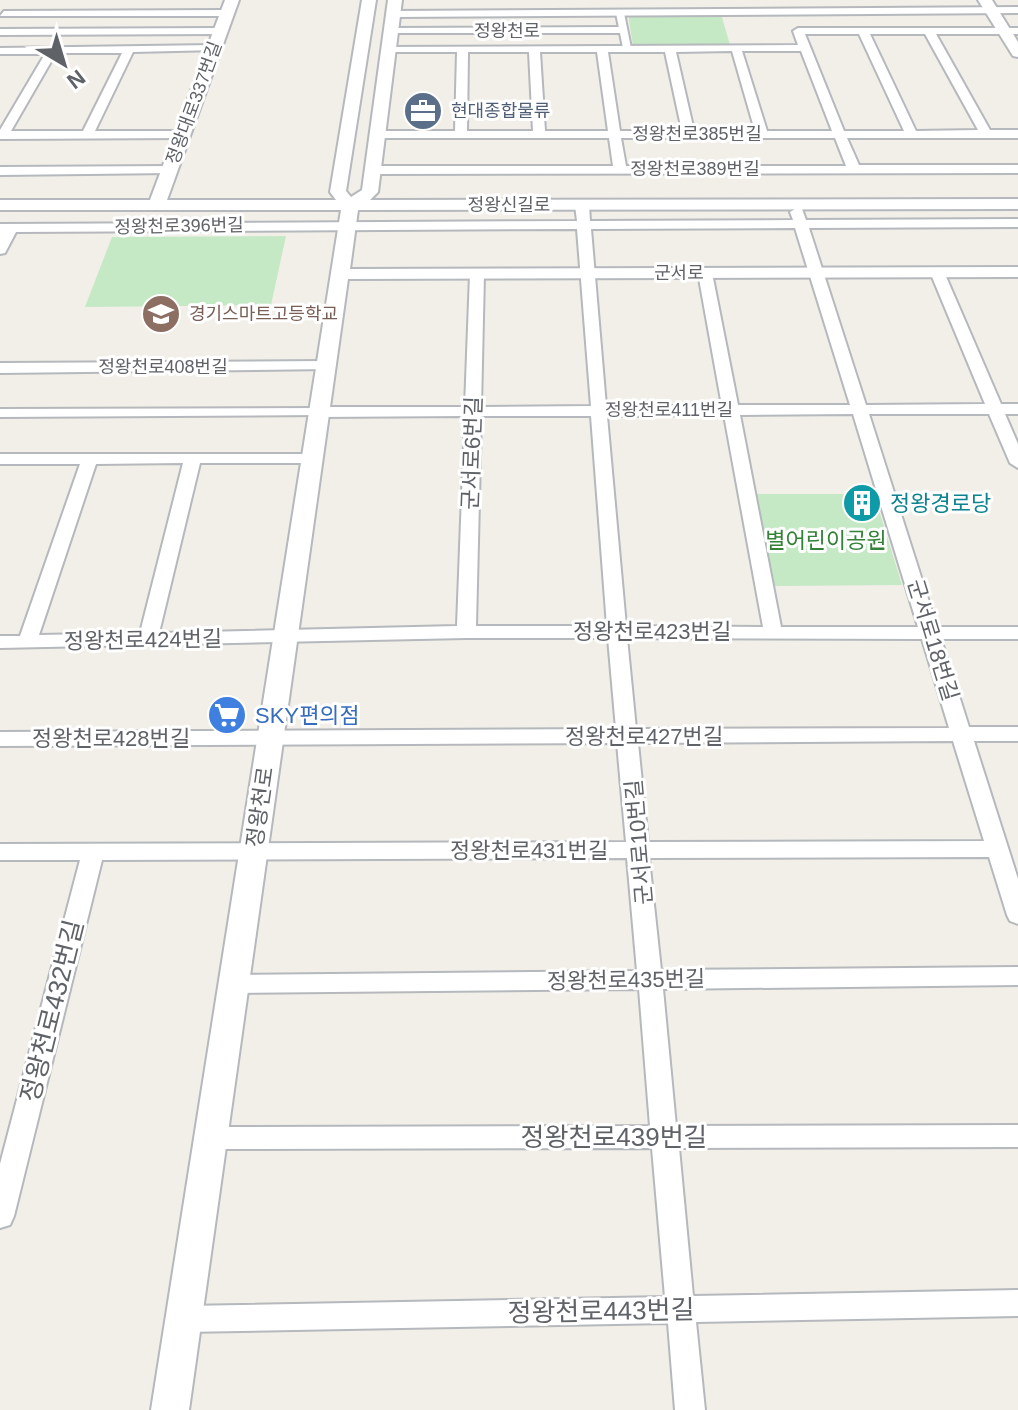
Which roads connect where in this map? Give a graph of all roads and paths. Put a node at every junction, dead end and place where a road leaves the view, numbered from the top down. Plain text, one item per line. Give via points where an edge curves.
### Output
1 (13, 0) edge
2 (83, 0) edge
3 (154, 0) edge
4 (369, 0) edge
5 (464, 0) edge
6 (531, 0) edge
7 (595, 0) edge
8 (851, 5) edge
9 (916, 5) edge
10 (988, 5) edge
11 (229, 6) edge
12 (661, 6) edge
13 (724, 6) edge
14 (787, 6) edge
15 (394, 7) edge
16 (1018, 10) edge
17 (464, 13) junction
18 (532, 13) junction
19 (597, 13) junction
20 (620, 13) junction
21 (75, 14) junction
22 (147, 14) junction
23 (2, 17) edge
24 (622, 30) junction
25 (220, 31) junction
26 (391, 31) junction
27 (798, 31) junction
28 (863, 31) junction
29 (929, 31) junction
30 (1011, 31) edge
31 (0, 32) edge
32 (214, 48) junction
33 (534, 48) junction
34 (602, 48) junction
35 (627, 48) junction
36 (670, 48) junction
37 (736, 48) junction
38 (804, 48) junction
39 (129, 49) junction
40 (389, 49) junction
41 (463, 49) junction
42 (53, 50) junction
43 (0, 51) edge
44 (1018, 53) edge
45 (539, 134) junction
46 (615, 134) junction
47 (689, 134) junction
48 (762, 134) junction
49 (840, 134) junction
50 (912, 134) junction
51 (986, 134) junction
52 (1018, 134) edge
53 (2, 135) edge
54 (87, 135) junction
55 (182, 135) junction
56 (377, 135) junction
57 (461, 135) junction
58 (620, 169) junction
59 (854, 169) junction
60 (1018, 169) edge
61 (170, 170) junction
62 (372, 170) junction
63 (0, 171) edge
64 (0, 192) edge
65 (1018, 192) edge
66 (159, 199) junction
67 (351, 203) junction
68 (1018, 204) edge
69 (0, 205) edge
70 (582, 205) junction
71 (796, 205) junction
72 (799, 223) junction
73 (1018, 223) edge
74 (583, 224) junction
75 (6, 228) edge
76 (0, 250) edge
77 (937, 272) junction
78 (1018, 272) edge
79 (588, 273) junction
80 (705, 273) junction
81 (818, 273) junction
82 (340, 274) junction
83 (477, 274) junction
84 (326, 366) junction
85 (0, 368) edge
86 (861, 409) junction
87 (995, 409) junction
88 (1018, 409) edge
89 (600, 410) junction
90 (733, 410) junction
91 (474, 411) junction
92 (319, 412) junction
93 (3, 413) edge
94 (0, 428) edge
95 (90, 458) junction
96 (193, 458) junction
97 (312, 458) junction
98 (0, 459) edge
99 (1018, 463) edge
100 (617, 631) junction
101 (466, 632) junction
102 (773, 632) junction
103 (931, 632) junction
104 (1018, 633) edge
105 (286, 635) junction
106 (147, 641) junction
107 (0, 642) edge
108 (27, 642) junction
109 (962, 734) junction
110 (1018, 734) edge
111 (630, 736) junction
112 (270, 738) junction
113 (0, 739) edge
114 (997, 849) junction
115 (640, 850) junction
116 (253, 851) junction
117 (0, 852) edge
118 (93, 852) junction
119 (1018, 915) edge
120 (1018, 976) edge
121 (652, 980) junction
122 (234, 984) junction
123 (1018, 1136) edge
124 (666, 1137) junction
125 (210, 1138) junction
126 (0, 1216) edge
127 (1018, 1303) edge
128 (681, 1309) junction
129 (184, 1319) junction
130 (170, 1410) edge
131 (690, 1410) edge

1 - 23 street
2 - 21 street
3 - 22 street
4 - 67 street, 정왕천로
5 - 17 street
6 - 18 street
7 - 19 street
8 - 9 street
8 - 14 street
9 - 10 street
10 - 16 street
10 - 30 street
11 - 22 street
11 - 25 street, 정왕대로337번길
12 - 13 street
12 - 20 street
13 - 14 street
14 - 27 street
15 - 17 street
15 - 26 street, 정왕천로
17 - 18 street
18 - 19 street
19 - 20 street
20 - 24 street
21 - 22 street
21 - 23 street
24 - 26 street, 정왕천로
24 - 35 street
25 - 31 street
25 - 32 street, 정왕대로337번길
26 - 40 street, 정왕천로
27 - 28 street
27 - 38 street
28 - 29 street
28 - 50 street
29 - 30 street
29 - 51 street
30 - 44 street
32 - 39 street
32 - 55 street, 정왕대로337번길
33 - 34 street
33 - 41 street
33 - 45 street
34 - 35 street
34 - 46 street
35 - 36 street
36 - 37 street
36 - 47 street
37 - 38 street
37 - 48 street
38 - 49 street
39 - 42 street
39 - 54 street
40 - 41 street
40 - 56 street, 정왕천로
41 - 57 street
42 - 43 street
42 - 53 street
45 - 46 street, 정왕천로385번길
45 - 57 street, 정왕천로385번길
46 - 47 street, 정왕천로385번길
46 - 58 street
47 - 48 street, 정왕천로385번길
48 - 49 street, 정왕천로385번길
49 - 50 street, 정왕천로385번길
49 - 59 street
50 - 51 street, 정왕천로385번길
51 - 52 street, 정왕천로385번길
53 - 54 street
54 - 55 street
55 - 61 street, 정왕대로337번길
56 - 57 street, 정왕천로385번길
56 - 62 street, 정왕천로
58 - 59 street, 정왕천로389번길
58 - 62 street, 정왕천로389번길
59 - 60 street, 정왕천로389번길
61 - 63 street
61 - 66 street, 정왕대로337번길
62 - 67 street, 정왕천로
64 - 66 street, 정왕신길로
65 - 67 street, 정왕신길로
66 - 67 street, 정왕신길로
66 - 69 street, 정왕신길로
67 - 70 street, 정왕신길로
67 - 74 street, 정왕천로396번길
67 - 75 street, 정왕천로396번길
67 - 82 street, 정왕천로
68 - 71 street, 정왕신길로
70 - 71 street, 정왕신길로
70 - 74 street, 군서로10번길
71 - 72 street, 군서로18번길
72 - 73 street, 정왕천로396번길
72 - 74 street, 정왕천로396번길
72 - 81 street, 군서로18번길
74 - 79 street, 군서로10번길
75 - 76 street, 정왕천로396번길
77 - 78 street, 군서로
77 - 81 street, 군서로
77 - 87 street
79 - 80 street, 군서로
79 - 83 street, 군서로
79 - 89 street, 군서로10번길
80 - 81 street, 군서로
80 - 90 street
81 - 86 street, 군서로18번길
82 - 83 street, 군서로
82 - 84 street, 정왕천로
83 - 91 street, 군서로6번길
84 - 85 street, 정왕천로408번길
84 - 92 street, 정왕천로
86 - 87 street, 정왕천로411번길
86 - 90 street, 정왕천로411번길
86 - 103 street, 군서로18번길
87 - 88 street, 정왕천로411번길
87 - 99 street
89 - 90 street, 정왕천로411번길
89 - 91 street, 정왕천로411번길
89 - 100 street, 군서로10번길
90 - 102 street
91 - 92 street, 정왕천로411번길
91 - 101 street, 군서로6번길
92 - 93 street
92 - 97 street, 정왕천로
93 - 94 street
95 - 96 street
95 - 98 street
95 - 108 street
96 - 97 street
96 - 106 street
97 - 105 street, 정왕천로
100 - 101 street, 정왕천로423번길
100 - 102 street, 정왕천로423번길
100 - 111 street, 군서로10번길
101 - 105 street, 정왕천로423번길
102 - 103 street, 정왕천로423번길
103 - 104 street, 정왕천로423번길
103 - 109 street, 군서로18번길
105 - 106 street, 정왕천로424번길
105 - 112 street, 정왕천로
106 - 108 street, 정왕천로424번길
107 - 108 street, 정왕천로424번길
109 - 110 street, 정왕천로427번길
109 - 111 street, 정왕천로427번길
109 - 114 street, 군서로18번길
111 - 112 street, 정왕천로427번길
111 - 115 street, 군서로10번길
112 - 113 street, 정왕천로428번길
112 - 116 street, 정왕천로
114 - 115 street, 정왕천로431번길
114 - 119 street, 군서로18번길
115 - 116 street, 정왕천로431번길
115 - 121 street, 군서로10번길
116 - 118 street
116 - 122 street, 정왕천로
117 - 118 street
118 - 126 street, 정왕천로432번길
120 - 121 street, 정왕천로435번길
121 - 122 street, 정왕천로435번길
121 - 124 street, 군서로10번길
122 - 125 street, 정왕천로
123 - 124 street, 정왕천로439번길
124 - 125 street, 정왕천로439번길
124 - 128 street, 군서로10번길
125 - 129 street, 정왕천로
127 - 128 street, 정왕천로443번길
128 - 129 street, 정왕천로443번길
128 - 131 street, 군서로10번길
129 - 130 street, 정왕천로

